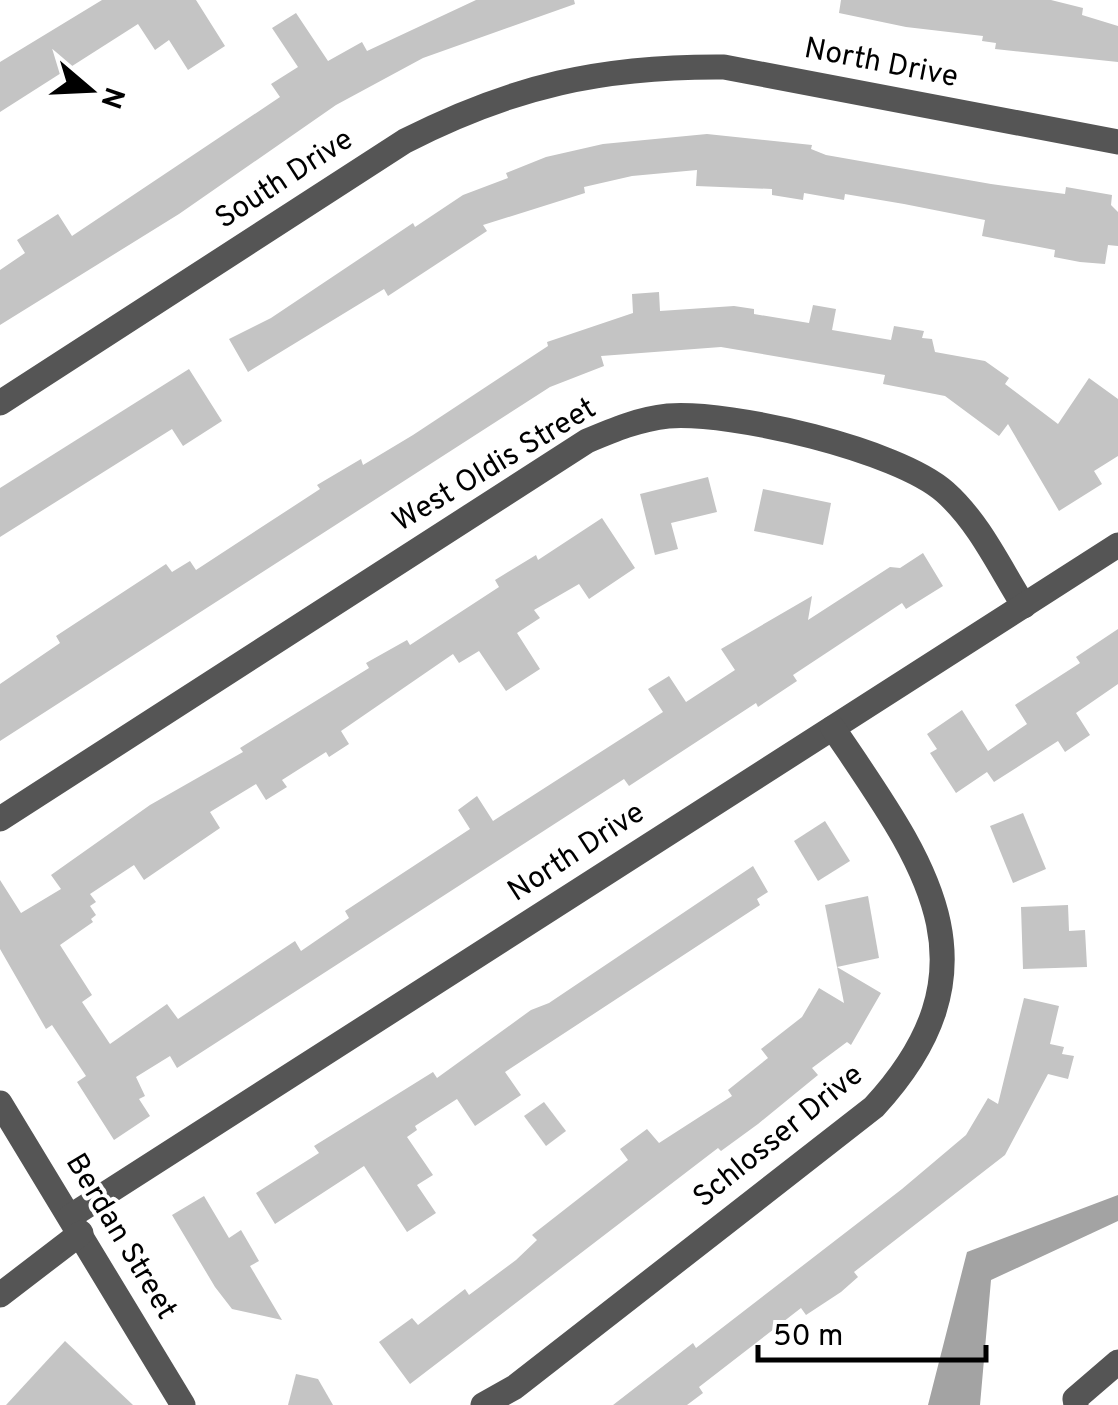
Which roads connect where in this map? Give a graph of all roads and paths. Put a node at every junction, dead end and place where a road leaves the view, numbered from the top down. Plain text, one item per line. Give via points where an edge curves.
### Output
1 (630, 69) joint
2 (1118, 142) edge
3 (0, 403) edge
4 (1118, 545) edge
5 (1024, 606) junction
6 (833, 728) junction
7 (0, 819) edge
8 (0, 1103) edge
9 (76, 1225) junction
10 (0, 1295) edge
11 (1118, 1362) edge
12 (183, 1405) edge
13 (483, 1405) edge
14 (1076, 1405) edge

1 - 2 street, North Drive via 724,67
1 - 3 street, South Drive via 527,88 405,142
4 - 5 street, North Drive
5 - 6 street, North Drive
5 - 7 street, West Oldis Street via 970,520 946,494 887,457 717,417 626,424 587,440
6 - 9 street, North Drive
6 - 13 street, Schlosser Drive via 914,849 930,886 942,962 922,1042 874,1107
8 - 9 street, Berdan Street
9 - 10 street, North Drive
9 - 12 street, Berdan Street
11 - 14 street

